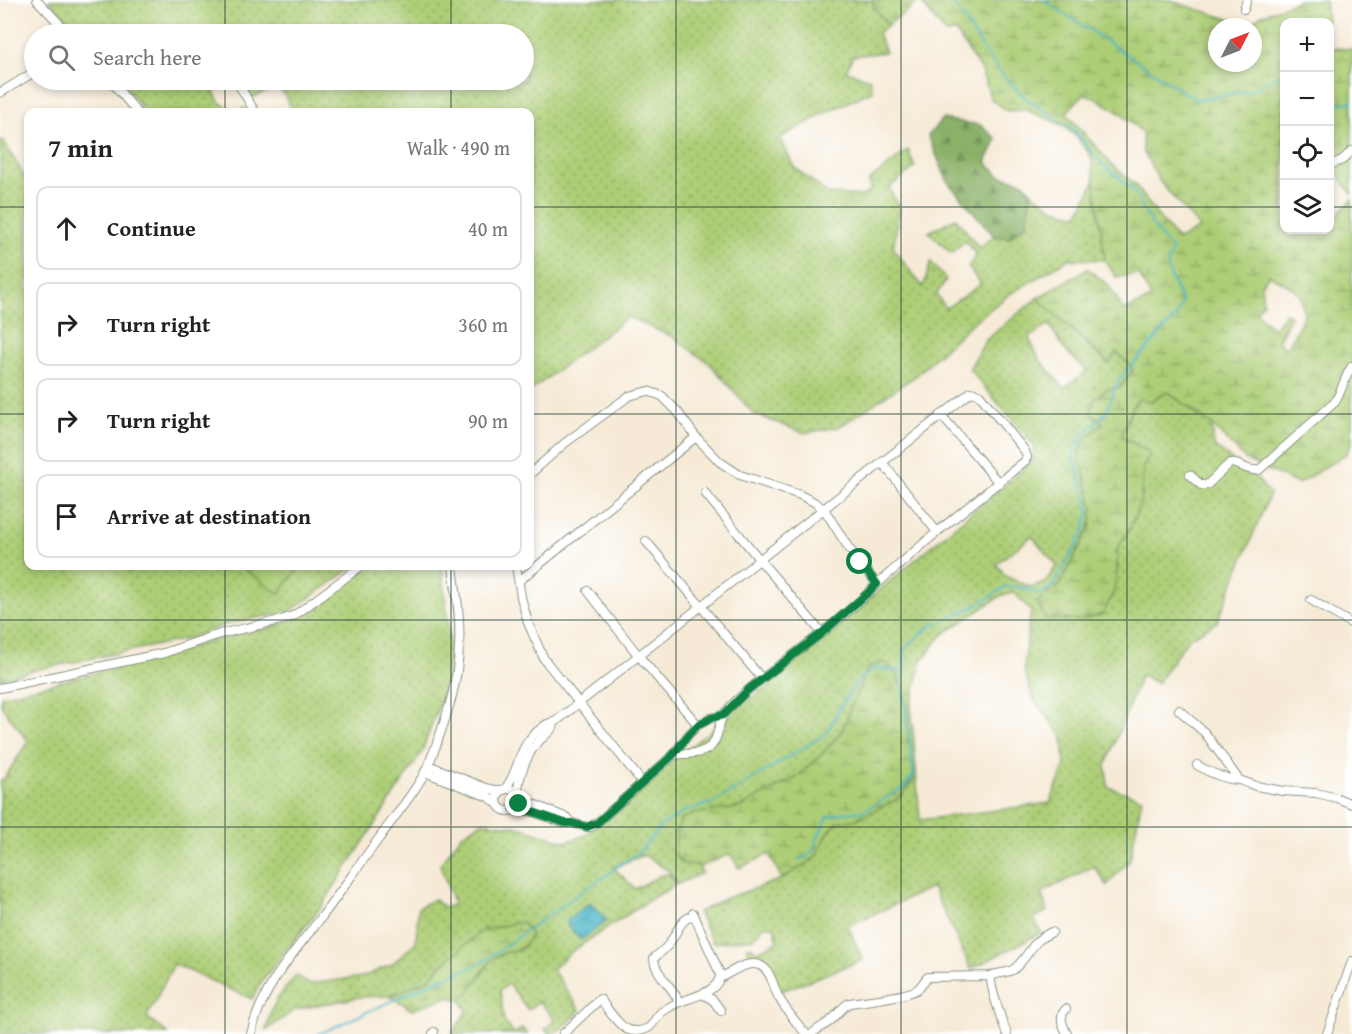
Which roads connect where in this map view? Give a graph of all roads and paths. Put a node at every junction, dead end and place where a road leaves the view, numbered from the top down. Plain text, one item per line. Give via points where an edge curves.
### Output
1 (37, 0) edge
2 (1247, 0) edge
3 (1244, 9) dead end
4 (60, 24) edge
5 (24, 78) edge
6 (118, 90) edge
7 (242, 90) edge
8 (0, 93) edge
9 (134, 108) edge
10 (253, 108) edge
11 (1352, 151) edge
12 (1334, 163) edge
13 (1352, 366) edge
14 (941, 415) junction
15 (696, 437) junction
16 (882, 462) junction
17 (534, 470) edge
18 (1190, 474) dead end
19 (999, 483) junction
20 (705, 493) dead end
21 (824, 509) junction
22 (937, 532) junction
23 (646, 541) dead end
24 (759, 559) junction
25 (534, 569) edge
26 (356, 570) edge
27 (453, 570) edge
28 (517, 570) edge
29 (533, 570) edge
30 (519, 581) junction
31 (877, 584) junction
32 (588, 591) dead end
33 (1311, 600) dead end
34 (701, 605) junction
35 (1352, 624) edge
36 (822, 633) junction
37 (638, 655) junction
38 (762, 679) junction
39 (0, 687) edge
40 (580, 702) junction
41 (1179, 710) dead end
42 (723, 715) junction
43 (698, 725) junction
44 (673, 755) junction
45 (523, 758) junction
46 (1197, 765) dead end
47 (427, 769) junction
48 (1239, 780) junction
49 (642, 782) junction
50 (503, 789) junction
51 (518, 795) junction
52 (497, 803) junction
53 (1352, 804) edge
54 (514, 809) junction
55 (572, 823) junction
56 (1052, 932) dead end
57 (1352, 961) edge
58 (991, 976) junction
59 (720, 978) junction
60 (702, 994) junction
61 (679, 1002) junction
62 (1066, 1009) dead end
63 (721, 1011) dead end
64 (251, 1034) edge
65 (563, 1034) edge
66 (806, 1034) edge
67 (812, 1034) edge
68 (1007, 1034) edge
69 (1067, 1034) edge
70 (1327, 1034) edge

1 - 4 street
2 - 3 street
5 - 8 street
6 - 9 street
7 - 10 street
11 - 12 street
13 - 18 street via 1335,402 1259,470 1230,463 1207,485 1201,485
14 - 16 street
14 - 19 street
14 - 19 street via 971,392 981,396 1027,457
15 - 17 street via 662,396 648,391 629,396
15 - 21 street via 720,462 740,475 800,495
15 - 25 street
16 - 21 street
16 - 22 street
19 - 22 street
20 - 24 street
21 - 24 street
21 - 31 street
22 - 31 street
23 - 34 street
24 - 34 street
24 - 36 street
26 - 39 street via 285,619 220,634 154,656
27 - 47 street via 460,647 454,692
28 - 30 street
29 - 30 street
30 - 40 street via 528,623 544,659
31 - 36 street
32 - 37 street
33 - 35 street
34 - 37 street
34 - 38 street
36 - 38 street
37 - 40 street
37 - 43 street
38 - 42 street
40 - 45 street via 555,722
40 - 49 street
41 - 48 street via 1205,733
42 - 43 street
42 - 44 street via 711,746
43 - 44 street
44 - 49 street
45 - 50 street
45 - 51 street
46 - 48 street via 1209,773
47 - 50 street via 486,788
47 - 52 street
47 - 64 street via 290,957 260,1007
48 - 53 street via 1283,791 1316,793
49 - 55 street via 597,823 587,827
50 - 51 street via 512,789
50 - 52 street
51 - 54 street via 519,804
51 - 55 street
52 - 54 street via 504,810
54 - 55 street
56 - 58 street via 1037,940 1016,967
57 - 70 street
58 - 67 street via 928,977 919,989 906,994 849,1003
58 - 68 street
59 - 60 street
59 - 61 street via 693,914 654,958 654,966
59 - 66 street via 752,963 759,964
60 - 61 street
60 - 63 street
61 - 65 street via 656,1017 649,1028 630,1030 600,999
62 - 69 street via 1061,1017

